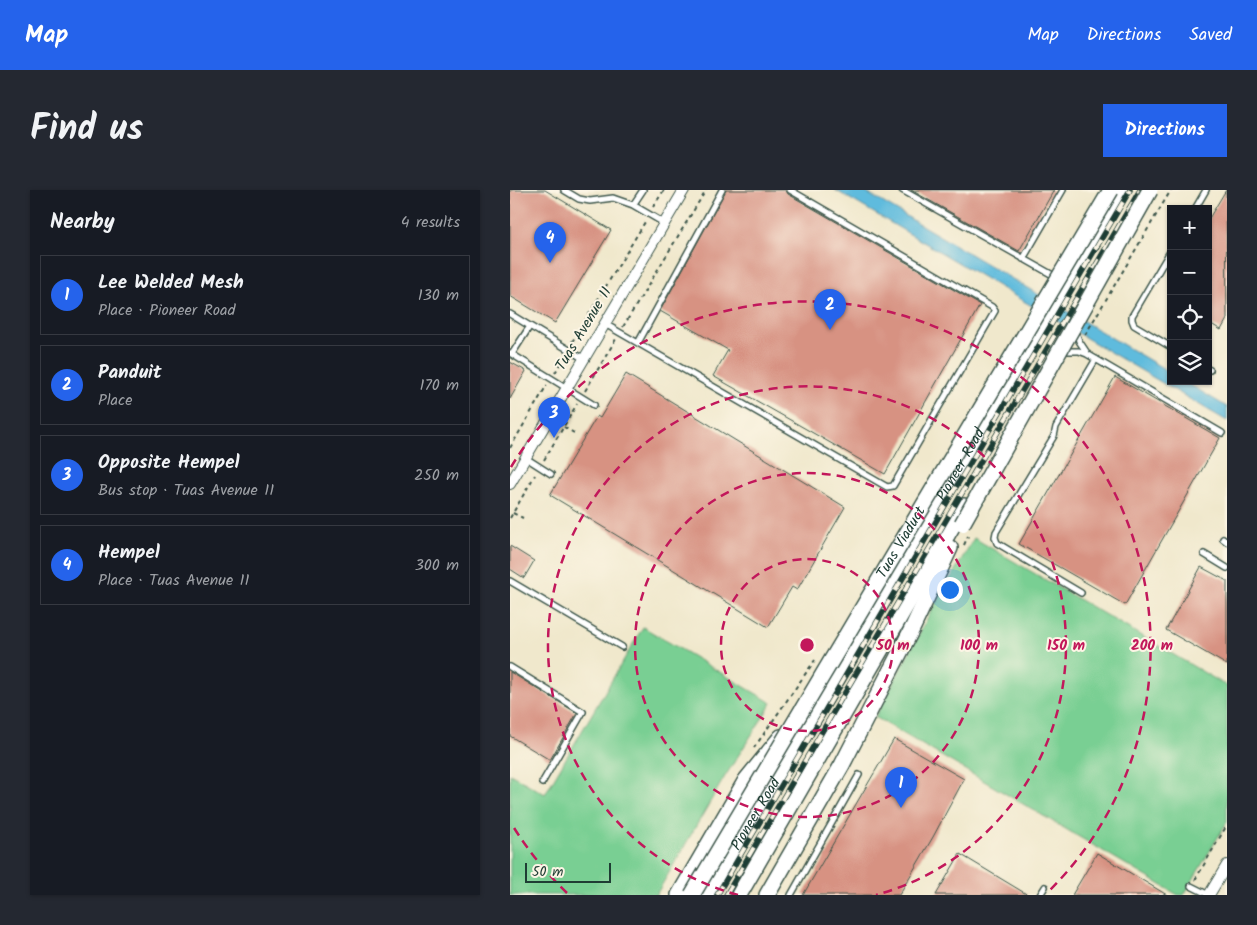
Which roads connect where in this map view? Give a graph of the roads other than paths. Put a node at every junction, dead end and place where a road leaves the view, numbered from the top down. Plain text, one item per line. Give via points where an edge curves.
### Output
1 (564, 190) edge
2 (643, 190) edge
3 (684, 190) edge
4 (714, 190) edge
5 (790, 190) edge
6 (902, 190) edge
7 (1063, 190) edge
8 (1111, 190) edge
9 (1120, 190) edge
10 (1146, 190) edge
11 (1150, 190) edge
12 (1206, 190) edge
13 (721, 192) edge
14 (633, 205) junction
15 (1197, 205) edge
16 (664, 224) junction
17 (1167, 257) edge
18 (1023, 259) junction
19 (1066, 284) junction
20 (510, 314) edge
21 (1072, 318) junction
22 (605, 324) junction
23 (530, 326) junction
24 (638, 343) junction
25 (1167, 345) edge
26 (1053, 351) junction
27 (511, 353) edge
28 (1087, 354) junction
29 (584, 359) junction
30 (1096, 359) junction
31 (567, 389) junction
32 (594, 405) dead end
33 (1222, 433) dead end
34 (526, 458) junction
35 (552, 474) dead end
36 (510, 484) edge
37 (1204, 554) dead end
38 (1227, 568) edge
39 (510, 581) edge
40 (1081, 593) dead end
41 (622, 647) dead end
42 (846, 664) junction
43 (510, 667) edge
44 (860, 775) dead end
45 (542, 783) dead end
46 (1227, 865) edge
47 (1192, 886) road end
48 (1045, 887) dead end
49 (679, 895) edge
50 (692, 895) edge
51 (708, 895) edge
52 (739, 895) edge
53 (767, 895) edge
54 (791, 895) edge
55 (1040, 895) edge
56 (1209, 895) edge

1 - 14 lane via 590,202 613,198
2 - 14 lane
3 - 16 street, Tuas Avenue 11
4 - 13 lane
5 - 24 lane via 995,311 893,486 887,487
6 - 18 lane
7 - 18 lane
8 - 50 main road, Tuas Viaduct, bridge
9 - 19 main road, Pioneer Road
10 - 21 main road, Pioneer Road
11 - 53 main road, bridge via 962,524 842,766
12 - 15 lane
13 - 24 lane
14 - 16 lane
16 - 22 street, Tuas Avenue 11
17 - 25 lane via 1132,316 1134,325
18 - 19 lane
19 - 42 main road, Pioneer Road
20 - 23 lane
21 - 26 main road, Pioneer Road
21 - 28 lane
22 - 24 lane
22 - 29 street, Tuas Avenue 11
23 - 27 lane
23 - 29 lane
26 - 28 lane
26 - 52 main road, Pioneer Road
27 - 31 lane
28 - 30 lane
29 - 31 street, Tuas Avenue 11
30 - 33 lane
30 - 40 lane via 994,538 997,543
31 - 32 lane
31 - 34 street, Tuas Avenue 11
34 - 35 lane
34 - 36 street, Tuas Avenue 11
37 - 38 lane
39 - 41 lane
42 - 49 main road via 805,707 746,780
42 - 51 main road, Pioneer Road
43 - 45 lane via 583,712
44 - 54 lane
46 - 56 street
47 - 56 lane
48 - 55 lane

